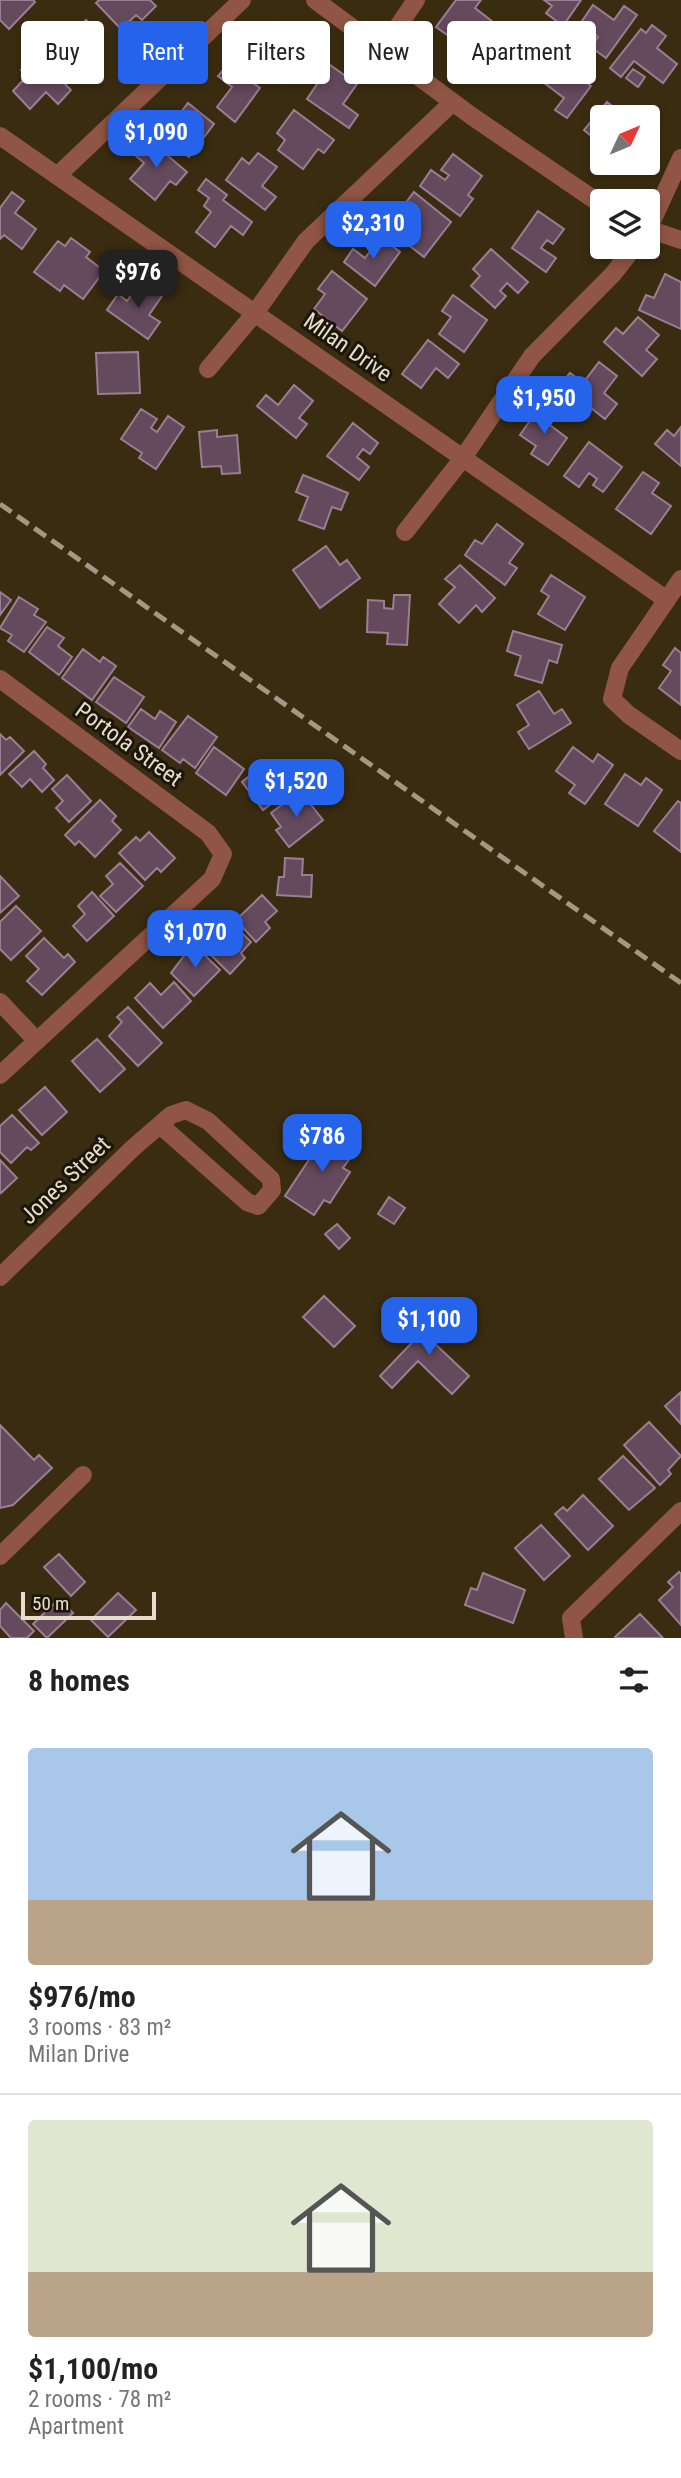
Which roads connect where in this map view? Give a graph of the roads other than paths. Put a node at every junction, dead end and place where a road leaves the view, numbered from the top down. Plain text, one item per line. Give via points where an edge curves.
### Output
1 (242, 0) edge
2 (315, 0) edge
3 (416, 0) edge
4 (402, 21) edge
5 (344, 22) edge
6 (428, 84) edge
7 (453, 102) junction
8 (0, 136) edge
9 (681, 158) edge
10 (57, 176) junction
11 (590, 197) edge
12 (660, 203) edge
13 (660, 233) edge
14 (681, 240) edge
15 (625, 259) edge
16 (255, 313) junction
17 (208, 369) dead end
18 (463, 458) junction
19 (405, 532) dead end
20 (681, 579) edge
21 (667, 600) junction
22 (0, 679) edge
23 (681, 751) edge
24 (0, 1002) edge
25 (37, 1041) junction
26 (0, 1075) edge
27 (160, 1125) junction
28 (0, 1277) edge
29 (83, 1475) dead end
30 (681, 1511) edge
31 (0, 1556) edge
32 (574, 1638) edge

1 - 10 street
2 - 5 street
3 - 4 street
6 - 7 street
7 - 11 street
7 - 16 street via 306,241
8 - 10 street, Milan Drive
9 - 12 street
10 - 16 street, Milan Drive
13 - 14 street
15 - 18 street via 532,356
16 - 17 street
16 - 18 street, Milan Drive
18 - 19 street
18 - 21 street, Milan Drive
20 - 21 street
21 - 23 street via 620,668 612,699
22 - 25 street, Portola Street via 208,833 223,854 212,879
24 - 25 street
25 - 26 street
27 - 27 street, Jones Street via 171,1115 186,1110 196,1113 271,1179 272,1189 258,1206 247,1202
27 - 28 street, Jones Street
29 - 31 street
30 - 32 street via 571,1618

